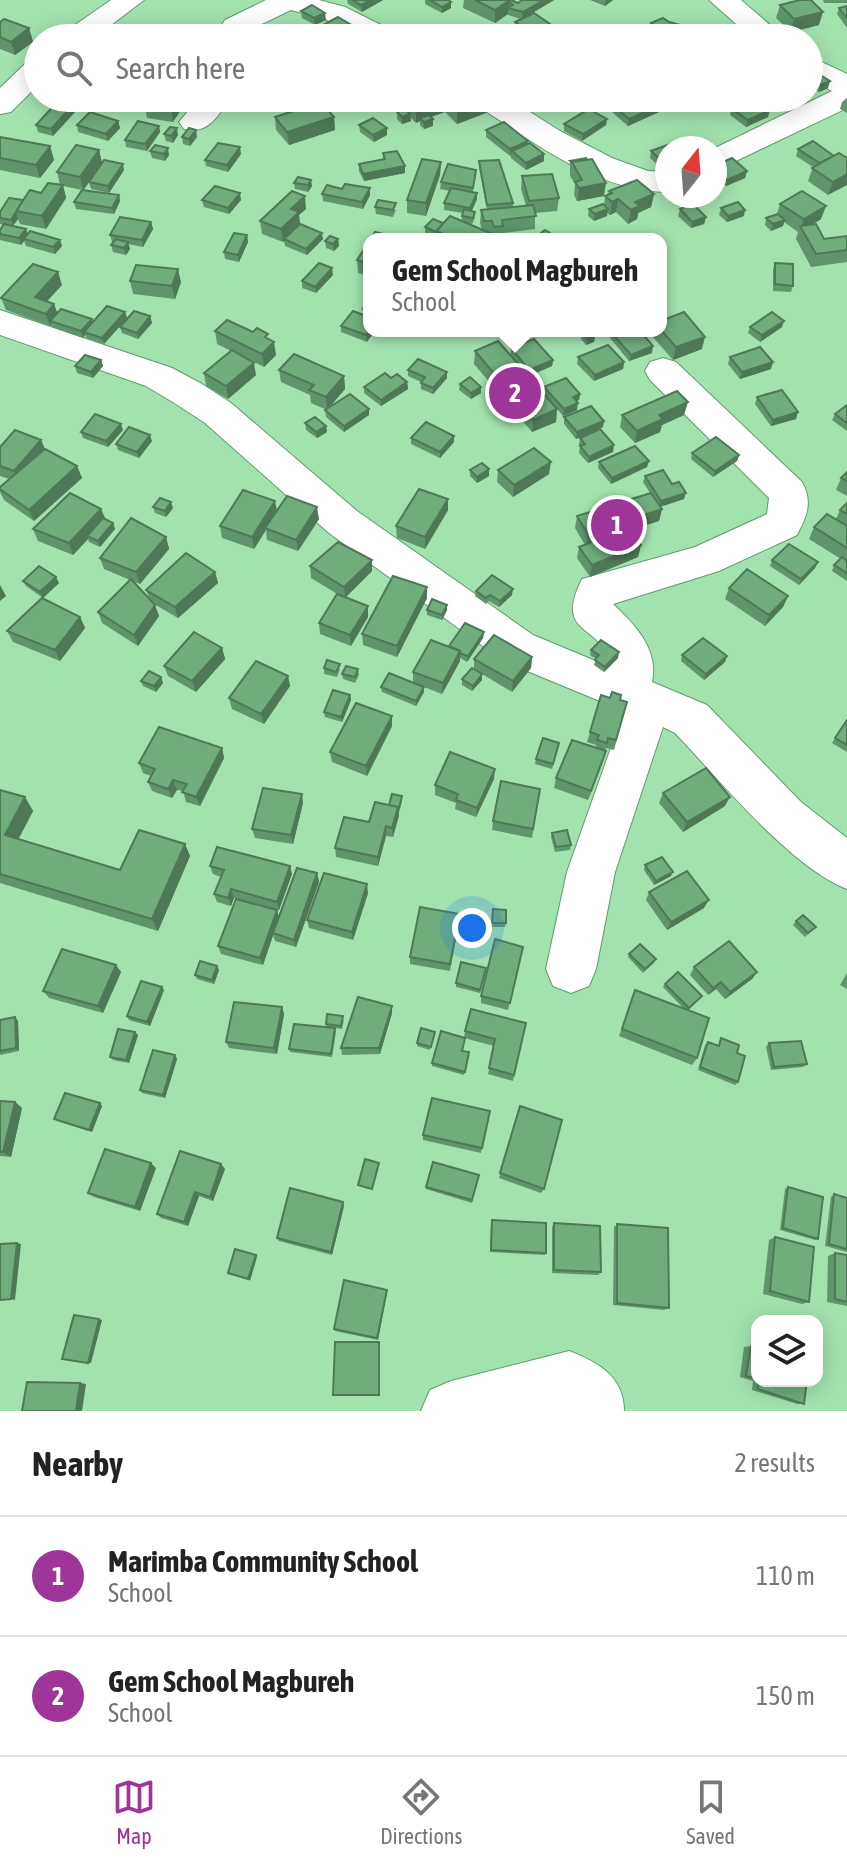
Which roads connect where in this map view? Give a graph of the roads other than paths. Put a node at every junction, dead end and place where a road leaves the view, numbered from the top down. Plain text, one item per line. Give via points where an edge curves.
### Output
1 (130, 0) edge
2 (287, 0) edge
3 (723, 0) edge
4 (95, 24) edge
5 (239, 24) edge
6 (357, 24) edge
7 (753, 24) edge
8 (823, 73) edge
9 (24, 82) edge
10 (847, 87) edge
11 (847, 96) edge
12 (0, 105) edge
13 (823, 108) edge
14 (203, 112) edge
15 (507, 112) edge
16 (815, 112) edge
17 (195, 122) dead end
18 (727, 155) edge
19 (655, 182) edge
20 (0, 322) edge
21 (663, 371) dead end
22 (639, 696) junction
23 (847, 867) edge
24 (571, 969) dead end
25 (596, 1408) dead end
26 (451, 1411) edge

1 - 4 street
2 - 5 street
2 - 6 street
3 - 7 street
8 - 10 street
9 - 12 street
11 - 13 street
14 - 17 street
15 - 19 street via 535,132 637,181
16 - 18 street
20 - 22 street via 159,377 189,394 343,522 518,648
21 - 22 street via 788,493 789,509 783,524 705,560 597,591 592,610 629,647
22 - 23 street via 691,719 785,817
22 - 24 street via 591,872
25 - 26 street via 584,1387 569,1380

